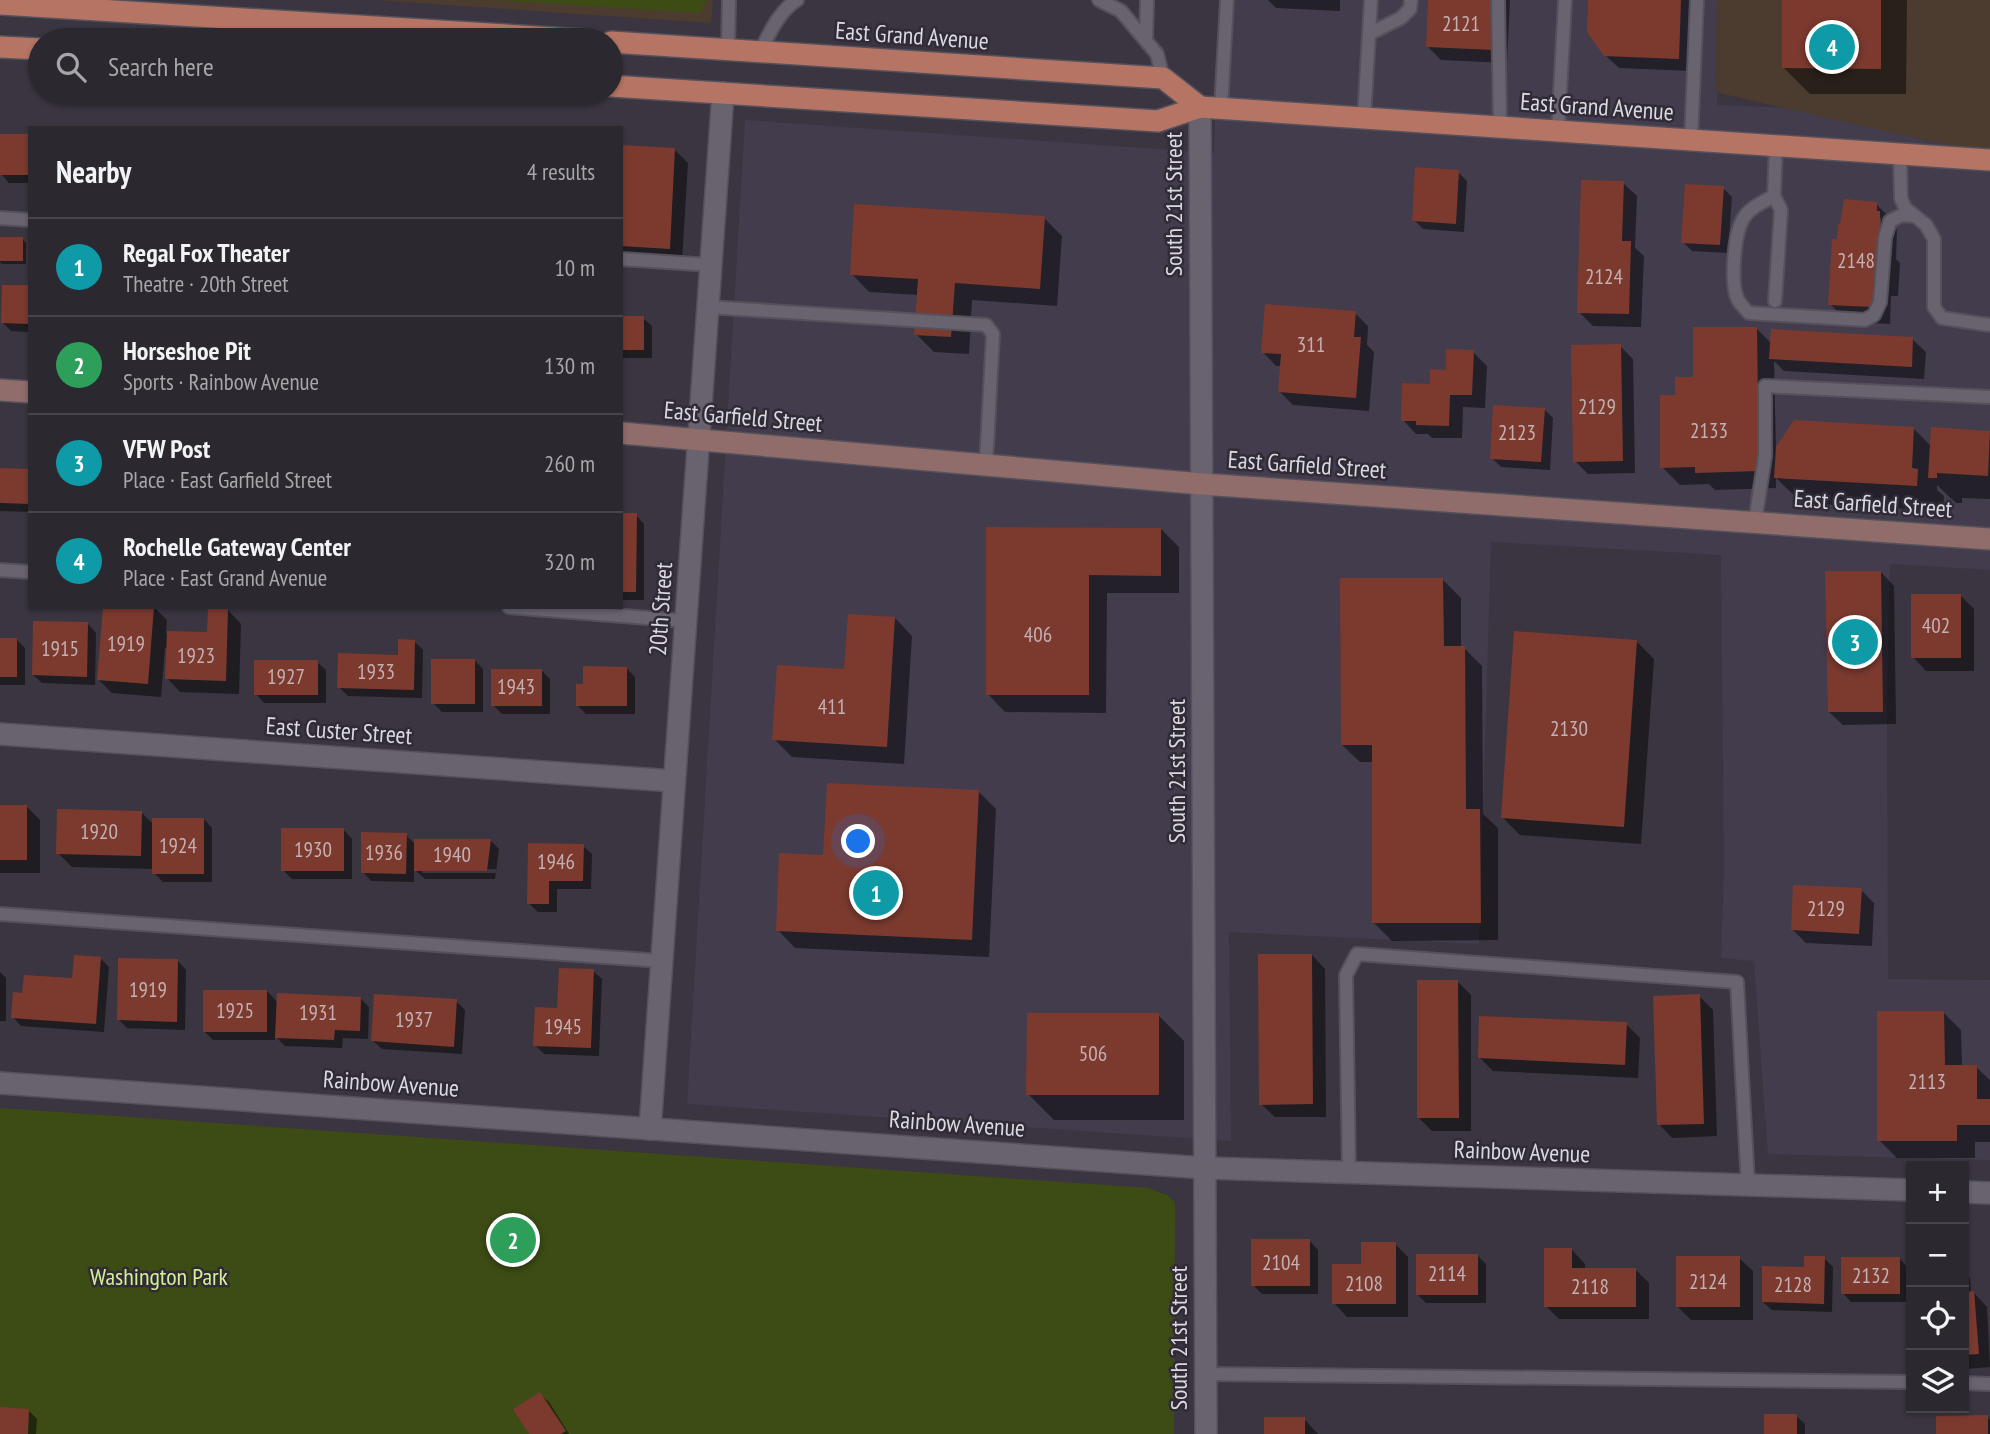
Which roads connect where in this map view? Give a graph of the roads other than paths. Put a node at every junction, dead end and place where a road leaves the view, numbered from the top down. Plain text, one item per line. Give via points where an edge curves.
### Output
1 (729, 0) edge
2 (797, 0) edge
3 (1099, 0) edge
4 (1147, 0) edge
5 (1227, 0) edge
6 (1371, 0) edge
7 (1411, 0) edge
8 (1498, 0) edge
9 (1565, 0) edge
10 (1697, 0) edge
11 (0, 4) edge
12 (390, 28) edge
13 (1369, 34) junction
14 (1146, 40) junction
15 (623, 43) edge
16 (0, 47) edge
17 (28, 48) edge
18 (728, 50) junction
19 (760, 52) junction
20 (1163, 78) junction
21 (623, 87) edge
22 (723, 93) junction
23 (1210, 108) junction
24 (1364, 118) junction
25 (1500, 127) junction
26 (1558, 131) junction
27 (1691, 139) junction
28 (1776, 145) junction
29 (1900, 153) junction
30 (1990, 160) edge
31 (1773, 196) junction
32 (1914, 216) junction
33 (0, 218) edge
34 (28, 220) edge
35 (623, 259) edge
36 (711, 265) junction
37 (1775, 301) dead end
38 (708, 307) junction
39 (1990, 325) edge
40 (0, 390) edge
41 (28, 392) edge
42 (1990, 397) edge
43 (623, 433) edge
44 (699, 438) junction
45 (986, 465) junction
46 (1202, 484) junction
47 (1755, 522) junction
48 (1990, 539) edge
49 (0, 570) edge
50 (28, 572) edge
51 (534, 609) edge
52 (686, 621) junction
53 (0, 734) edge
54 (674, 781) junction
55 (0, 914) edge
56 (662, 961) junction
57 (0, 1083) edge
58 (650, 1129) junction
59 (1205, 1168) junction
60 (1349, 1173) junction
61 (1748, 1185) junction
62 (1906, 1190) edge
63 (1969, 1192) edge
64 (1990, 1193) edge
65 (1206, 1374) junction
66 (1906, 1382) edge
67 (1969, 1383) edge
68 (1990, 1384) edge
69 (1206, 1434) edge

1 - 18 lane
2 - 19 lane via 774,26
3 - 14 lane via 1121,11
4 - 14 lane
5 - 23 lane
6 - 13 lane
7 - 13 lane via 1401,19
8 - 25 lane
9 - 26 lane
10 - 27 lane
11 - 12 main road
13 - 24 lane
14 - 20 lane via 1157,54
15 - 18 main road, East Grand Avenue
16 - 17 main road
18 - 19 main road, East Grand Avenue
19 - 20 main road, East Grand Avenue
20 - 23 main road
21 - 22 main road, East Grand Avenue
22 - 23 main road, East Grand Avenue via 1158,121
22 - 36 street, 20th Street
23 - 24 main road, East Grand Avenue
23 - 46 street, South 21st Street
24 - 25 main road, East Grand Avenue
25 - 26 main road, East Grand Avenue
26 - 27 main road, East Grand Avenue
27 - 28 main road, East Grand Avenue
28 - 29 main road, East Grand Avenue
28 - 31 lane
29 - 30 main road, East Grand Avenue
29 - 32 lane via 1901,198
31 - 32 lane via 1742,219 1736,244 1734,284 1749,313 1865,320 1874,315 1880,302 1890,221
31 - 37 lane via 1781,210
32 - 39 lane via 1934,239 1934,307 1942,317
33 - 34 lane
35 - 36 lane
36 - 38 street, 20th Street
38 - 44 street, 20th Street
38 - 45 lane via 986,325 993,334
40 - 41 street
42 - 47 lane via 1765,386 1765,456
43 - 44 street, East Garfield Street
44 - 45 street, East Garfield Street
44 - 52 street, 20th Street
45 - 46 street, East Garfield Street
46 - 47 street, East Garfield Street
46 - 59 street, South 21st Street
47 - 48 street, East Garfield Street
49 - 50 lane
51 - 52 lane
52 - 54 street, 20th Street
53 - 54 street, East Custer Street
54 - 56 street, 20th Street
55 - 56 lane
56 - 58 street, 20th Street
57 - 58 street, Rainbow Avenue
58 - 59 street, Rainbow Avenue
59 - 60 street, Rainbow Avenue
59 - 65 street, South 21st Street
60 - 61 street, Rainbow Avenue
60 - 61 lane via 1346,975 1357,954 1737,982
61 - 62 street, Rainbow Avenue
63 - 64 street
65 - 66 lane
65 - 69 street, South 21st Street
67 - 68 lane

